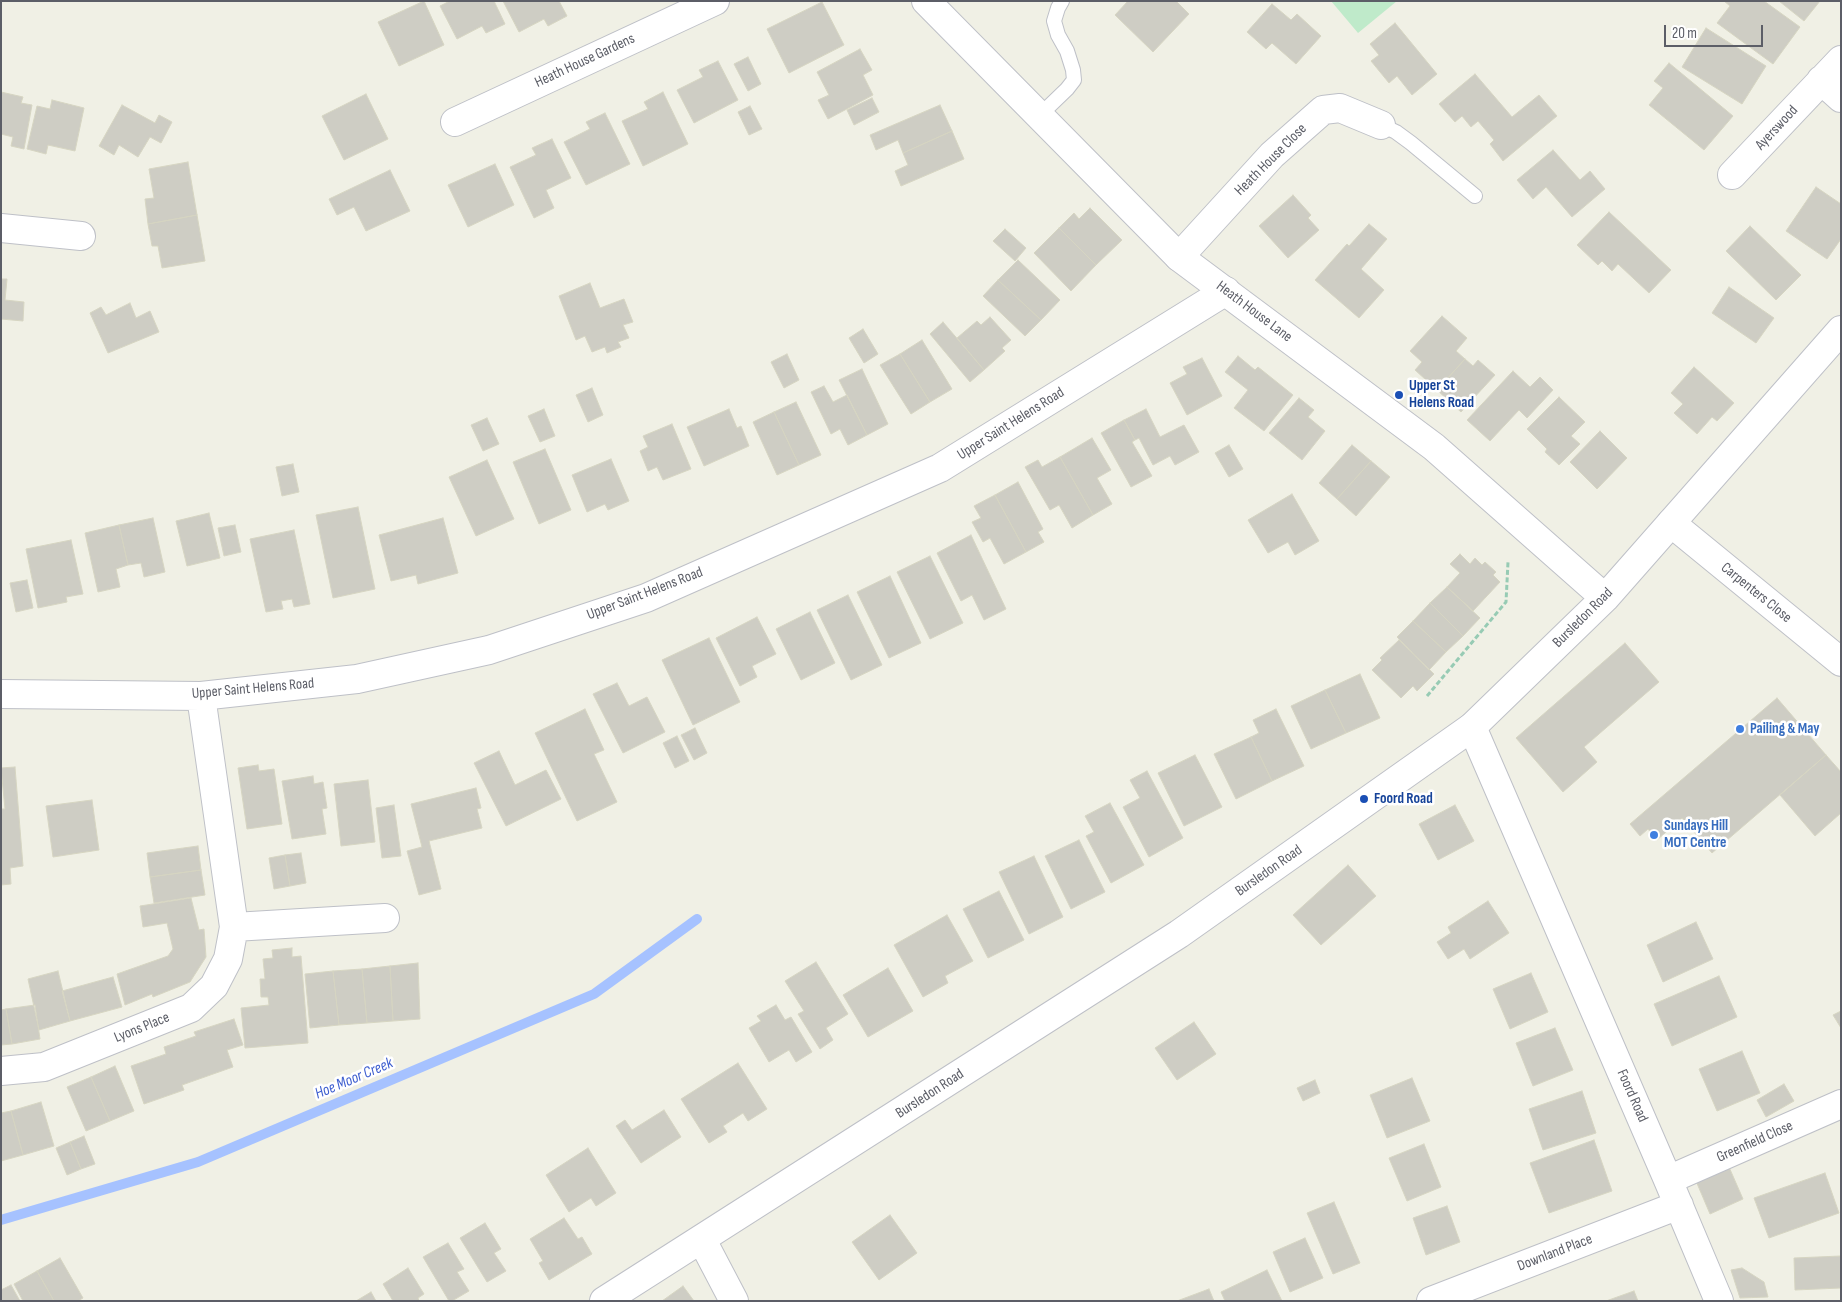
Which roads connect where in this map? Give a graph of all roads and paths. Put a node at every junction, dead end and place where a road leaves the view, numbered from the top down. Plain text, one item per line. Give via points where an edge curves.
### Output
1 (715, 1) edge
2 (926, 1) edge
3 (1062, 1) edge
4 (1841, 60) edge
5 (1831, 89) edge
6 (1039, 116) junction
7 (456, 122) dead end
8 (1381, 125) joint
9 (1732, 175) dead end
10 (1475, 196) dead end
11 (1, 228) edge
12 (81, 236) dead end
13 (1179, 257) junction
14 (1226, 291) junction
15 (1838, 338) edge
16 (1671, 523) junction
17 (1508, 562) dead end
18 (1605, 598) junction
19 (1841, 662) edge
20 (1, 694) edge
21 (201, 696) junction
22 (1427, 696) dead end
23 (1472, 727) junction
24 (385, 918) dead end
25 (234, 927) junction
26 (1, 1071) edge
27 (1841, 1104) edge
28 (1668, 1180) junction
29 (1679, 1205) junction
30 (702, 1240) junction
31 (604, 1301) edge
32 (734, 1301) edge
33 (1431, 1301) edge
34 (1719, 1301) edge

1 - 7 street, Heath House Gardens
2 - 6 street, Heath House Lane
3 - 6 lane via 1054,21 1067,51 1074,80
4 - 5 street, Ayerswood
5 - 9 street, Ayerswood
6 - 13 street, Heath House Lane
8 - 10 lane via 1411,143
8 - 13 street, Heath House Close via 1340,108 1323,110 1272,156
11 - 12 street
13 - 14 street, Heath House Lane
14 - 18 street, Heath House Lane via 1434,447
14 - 21 street, Upper Saint Helens Road via 940,468 646,598 489,650 357,679
15 - 16 street, Bursledon Road
16 - 18 street, Bursledon Road
16 - 19 street, Carpenters Close
17 - 22 path via 1506,602
18 - 23 street, Bursledon Road
20 - 21 street, Upper Saint Helens Road
21 - 25 street, Lyons Place
23 - 28 street, Foord Road
23 - 30 street, Bursledon Road via 1179,934
24 - 25 street
25 - 26 street, Lyons Place via 228,959 214,986 191,1008 44,1067
27 - 28 street, Greenfield Close
28 - 29 street, Foord Road
29 - 33 street, Downland Place
29 - 34 street, Foord Road
30 - 31 street, Bursledon Road
30 - 32 street

